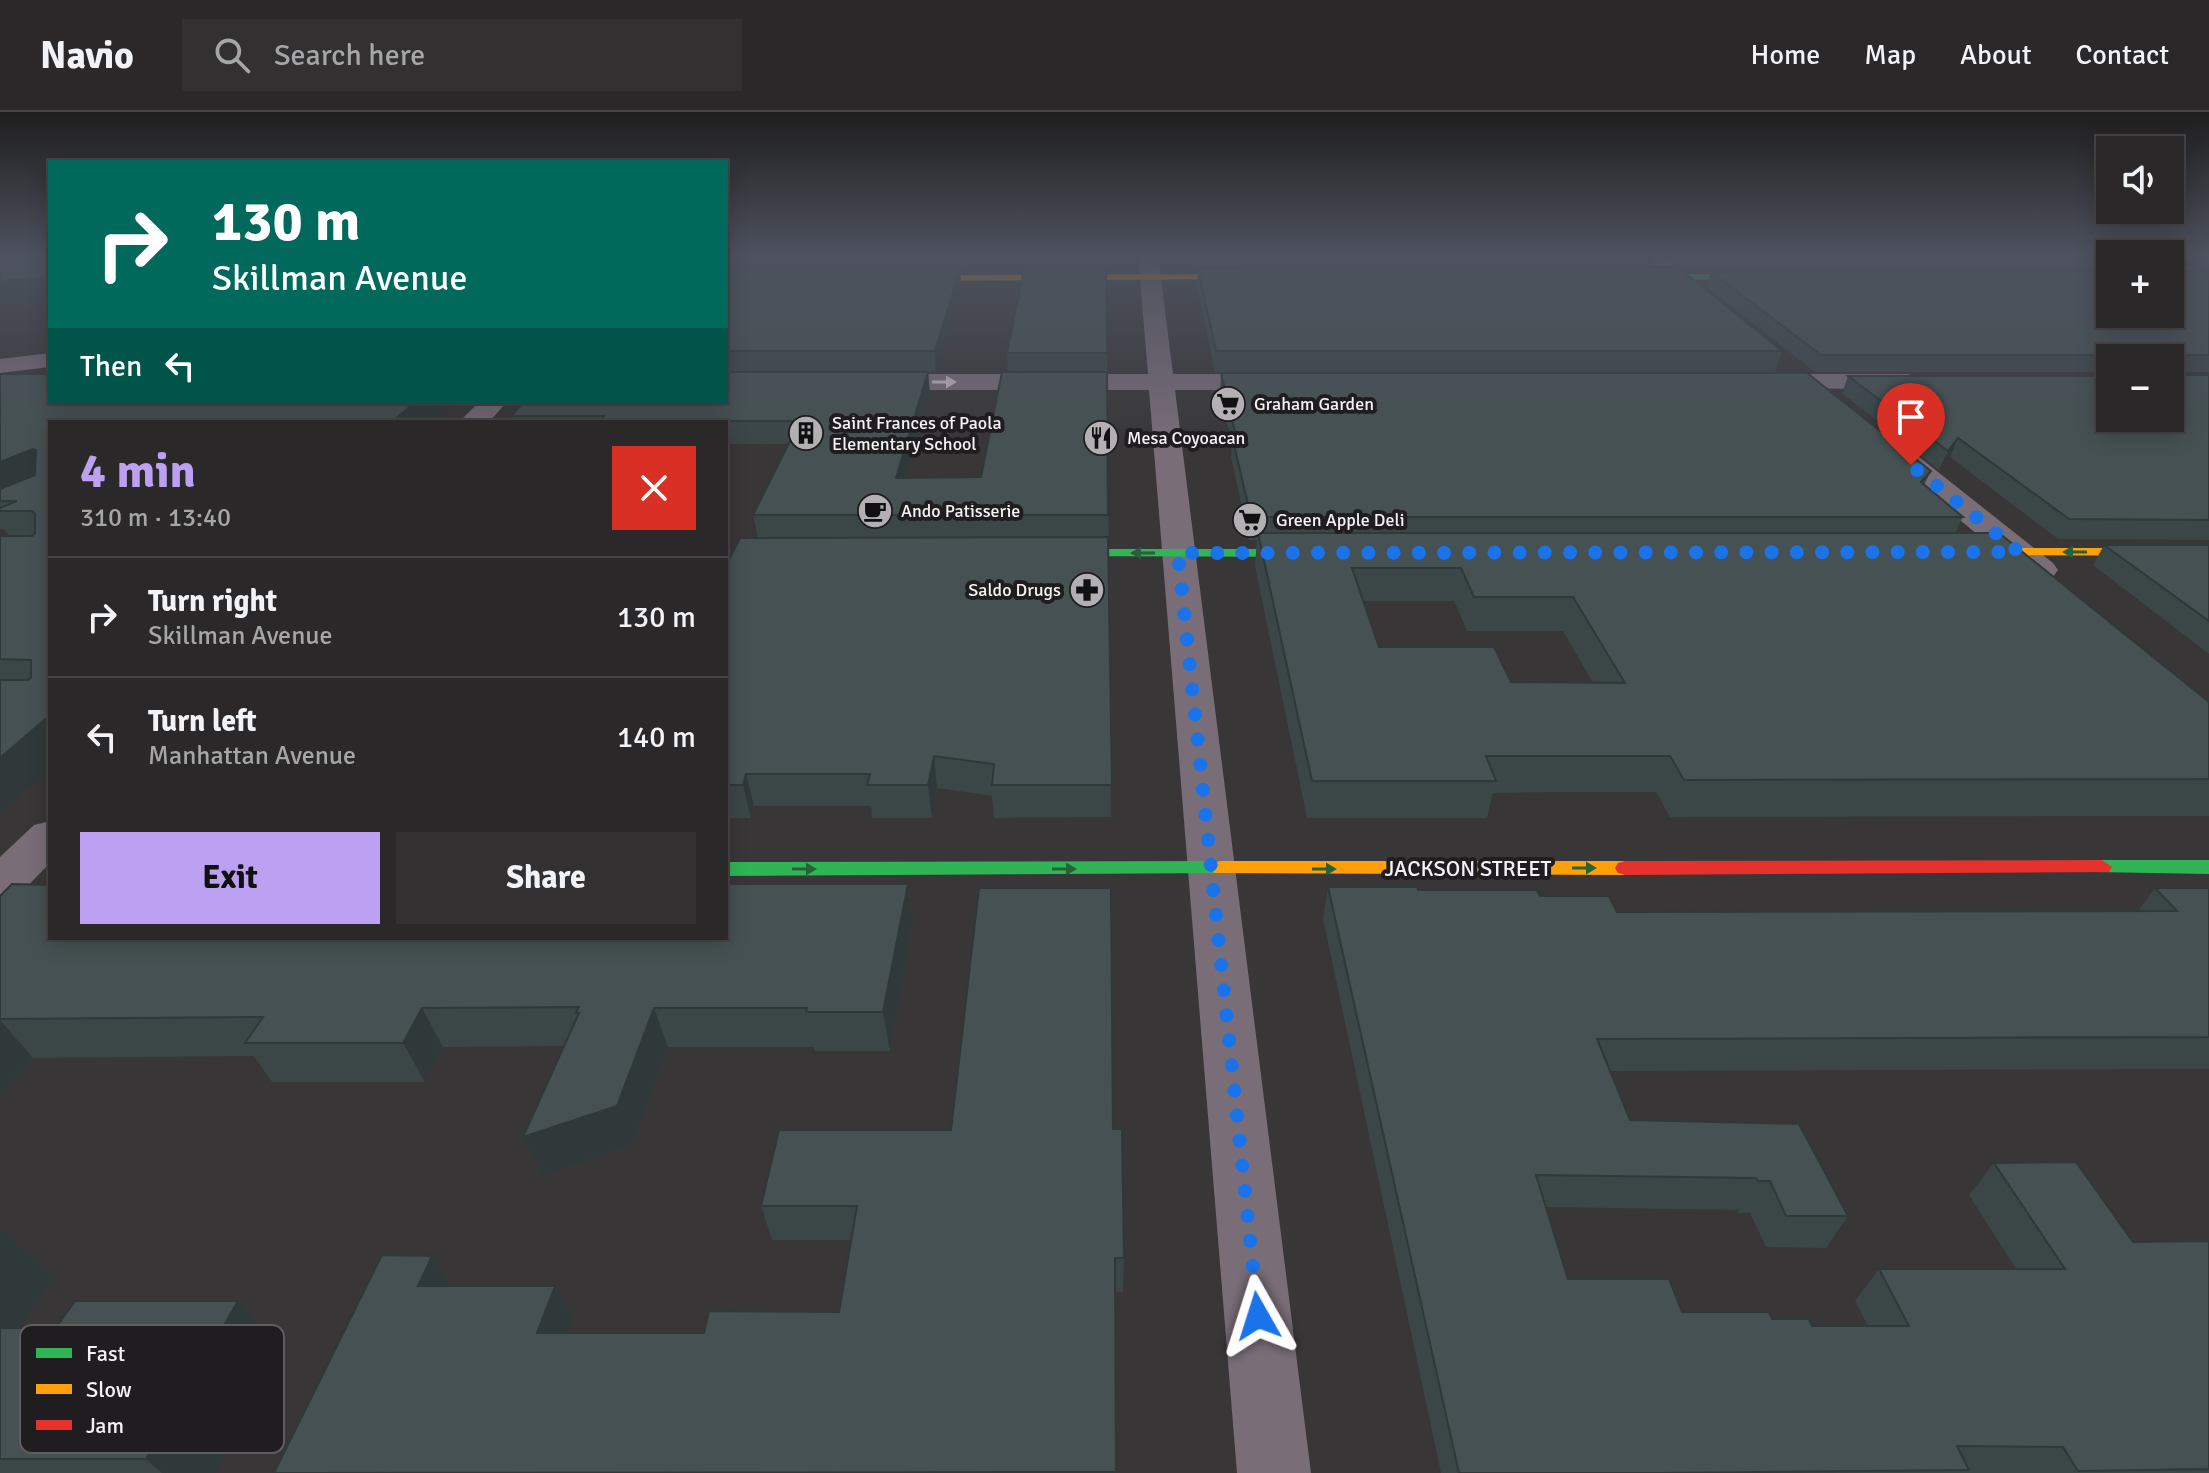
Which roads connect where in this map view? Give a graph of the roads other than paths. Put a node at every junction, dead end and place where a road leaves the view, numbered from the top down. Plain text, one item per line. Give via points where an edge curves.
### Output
1 (1154, 319) edge
2 (1730, 319) edge
3 (1738, 325) edge
4 (1772, 353) edge
5 (48, 360) edge
6 (0, 366) edge
7 (0, 382) edge
8 (48, 382) edge
9 (1160, 382) junction
10 (1300, 382) edge
11 (1729, 382) edge
12 (1808, 382) junction
13 (1936, 382) edge
14 (836, 383) edge
15 (492, 404) edge
16 (475, 420) edge
17 (1949, 552) edge
18 (2019, 552) junction
19 (2209, 552) edge
20 (1029, 553) edge
21 (1178, 553) junction
22 (1330, 553) edge
23 (2068, 592) edge
24 (48, 838) edge
25 (2209, 867) edge
26 (728, 869) edge
27 (1212, 869) junction
28 (17, 873) edge
29 (1274, 1473) edge

1 - 9 street
2 - 3 street
4 - 12 street
5 - 6 street
7 - 8 street
9 - 10 street
14 -> 9 street
9 - 21 street
11 - 12 street
12 - 13 street
12 - 18 street
15 - 16 street
17 - 18 street
19 -> 18 street
18 - 23 street
21 -> 20 street
21 - 22 street
21 - 27 street
24 - 28 street
27 -> 25 street, JACKSON STREET
26 -> 27 street, JACKSON STREET
27 - 29 street

